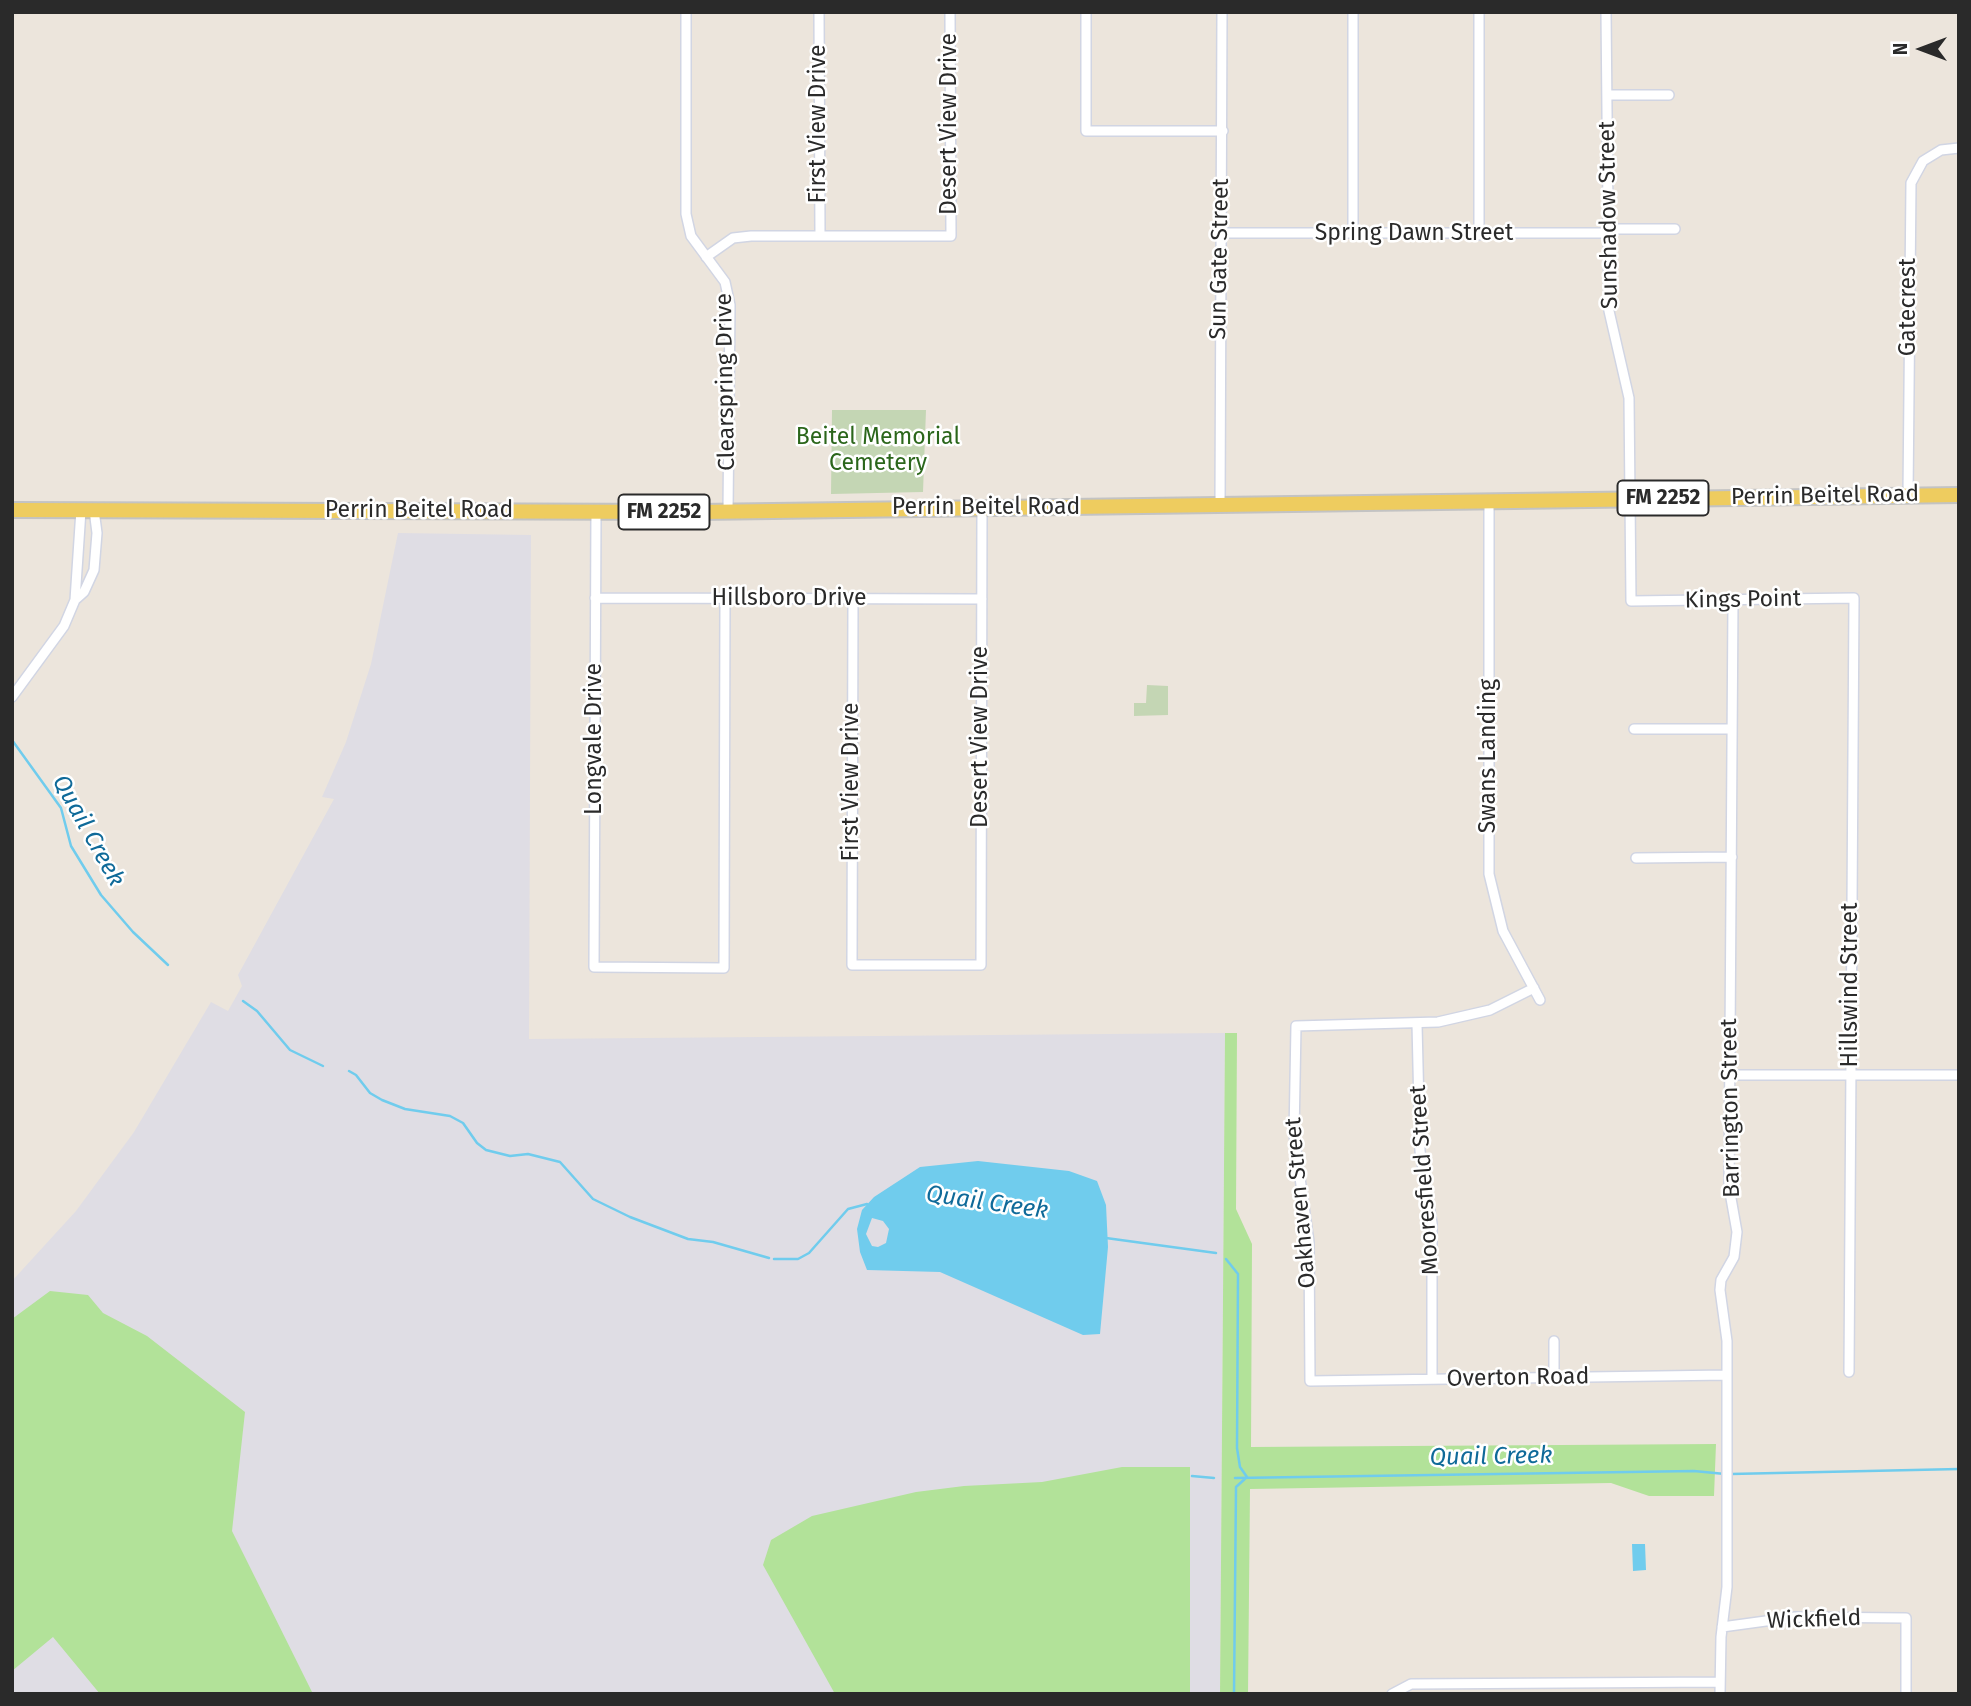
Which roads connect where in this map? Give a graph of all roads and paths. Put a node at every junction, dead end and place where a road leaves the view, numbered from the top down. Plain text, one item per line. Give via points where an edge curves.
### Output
1 (687, 12) edge
2 (819, 12) edge
3 (950, 12) edge
4 (1086, 12) edge
5 (1222, 12) edge
6 (1353, 12) edge
7 (1479, 12) edge
8 (1606, 12) edge
9 (1606, 95) junction
10 (1669, 95) dead end
11 (1223, 131) junction
12 (1959, 148) edge
13 (1675, 229) dead end
14 (1608, 231) junction
15 (1220, 233) junction
16 (1353, 234) junction
17 (1479, 234) junction
18 (820, 236) junction
19 (706, 257) junction
20 (1908, 495) junction
21 (1959, 495) edge
22 (1629, 499) junction
23 (1489, 500) junction
24 (1220, 506) junction
25 (982, 509) junction
26 (12, 510) edge
27 (88, 510) junction
28 (728, 511) junction
29 (596, 512) junction
30 (595, 598) junction
31 (1854, 598) joint
32 (725, 599) junction
33 (853, 599) junction
34 (982, 599) junction
35 (75, 600) junction
36 (1631, 601) joint
37 (1733, 601) junction
38 (12, 697) edge
39 (1634, 729) dead end
40 (1732, 729) junction
41 (1636, 858) dead end
42 (1732, 858) junction
43 (981, 965) joint
44 (1534, 988) junction
45 (1540, 1000) dead end
46 (1417, 1024) junction
47 (1729, 1075) junction
48 (1850, 1075) junction
49 (1959, 1076) edge
50 (1554, 1341) dead end
51 (1849, 1372) dead end
52 (1727, 1375) junction
53 (1554, 1378) junction
54 (1432, 1379) junction
55 (1310, 1381) joint
56 (1721, 1626) junction
57 (1720, 1682) junction
58 (1392, 1694) edge
59 (1720, 1694) edge
60 (1906, 1694) edge

1 - 19 street, Clearspring Drive via 687,214 691,236
2 - 18 street, First View Drive
3 - 18 street, Desert View Drive via 951,236
4 - 11 street via 1086,131
5 - 11 street, Sun Gate Street
6 - 16 street
7 - 17 street
8 - 9 street, Sunshadow Street
9 - 10 street
9 - 14 street, Sunshadow Street
11 - 15 street, Sun Gate Street
12 - 20 street, Gatecrest via 1941,150 1923,161 1911,183
13 - 14 street, Spring Dawn Street
14 - 17 street, Spring Dawn Street
14 - 22 street, Sunshadow Street via 1609,311 1629,398
15 - 16 street, Spring Dawn Street
15 - 24 street, Sun Gate Street
16 - 17 street, Spring Dawn Street
18 - 19 street via 733,238
19 - 28 street, Clearspring Drive via 725,282 730,305
20 - 21 main road, Perrin Beitel Road / FM 2252
20 - 22 main road, Perrin Beitel Road / FM 2252
22 - 23 main road, Perrin Beitel Road / FM 2252
22 - 36 street, Sunshadow Street
23 - 24 main road, Perrin Beitel Road / FM 2252
23 - 44 street, Swans Landing via 1489,874 1503,931
24 - 25 main road, Perrin Beitel Road / FM 2252
25 - 28 main road, Perrin Beitel Road / FM 2252
25 - 34 street, Desert View Drive
26 - 27 main road, Perrin Beitel Road / FM 2252
27 - 29 main road, Perrin Beitel Road / FM 2252
27 - 35 street
27 - 35 street via 97,533 94,570
28 - 29 main road, Perrin Beitel Road / FM 2252
29 - 30 street, Longvale Drive
30 - 32 street, Hillsboro Drive
30 - 32 street, Longvale Drive via 594,967 724,968
31 - 37 street, Kings Point
31 - 48 street, Hillswind Street
32 - 33 street, Hillsboro Drive
33 - 34 street, Hillsboro Drive
33 - 43 street, First View Drive via 852,965
34 - 43 street, Desert View Drive
35 - 38 street via 64,626
36 - 37 street, Kings Point
37 - 40 street, Barrington Street
39 - 40 street
40 - 42 street, Barrington Street
41 - 42 street
42 - 47 street, Barrington Street
44 - 45 street, Swans Landing
44 - 46 street via 1466,1018
46 - 54 street, Mooresfield Street via 1419,1140 1432,1223
46 - 55 street, Oakhaven Street via 1296,1026 1293,1108 1310,1242
47 - 48 street
47 - 52 street, Barrington Street via 1729,1187 1737,1232 1734,1257 1720,1290
48 - 49 street
48 - 51 street, Hillswind Street
50 - 53 street
52 - 53 street, Overton Road
52 - 56 street, Barrington Street via 1727,1587
53 - 54 street, Overton Road
54 - 55 street, Overton Road
56 - 57 street, Barrington Street
56 - 60 street, Wickfield via 1795,1617 1906,1618
57 - 58 street via 1411,1684
57 - 59 street, Barrington Street

